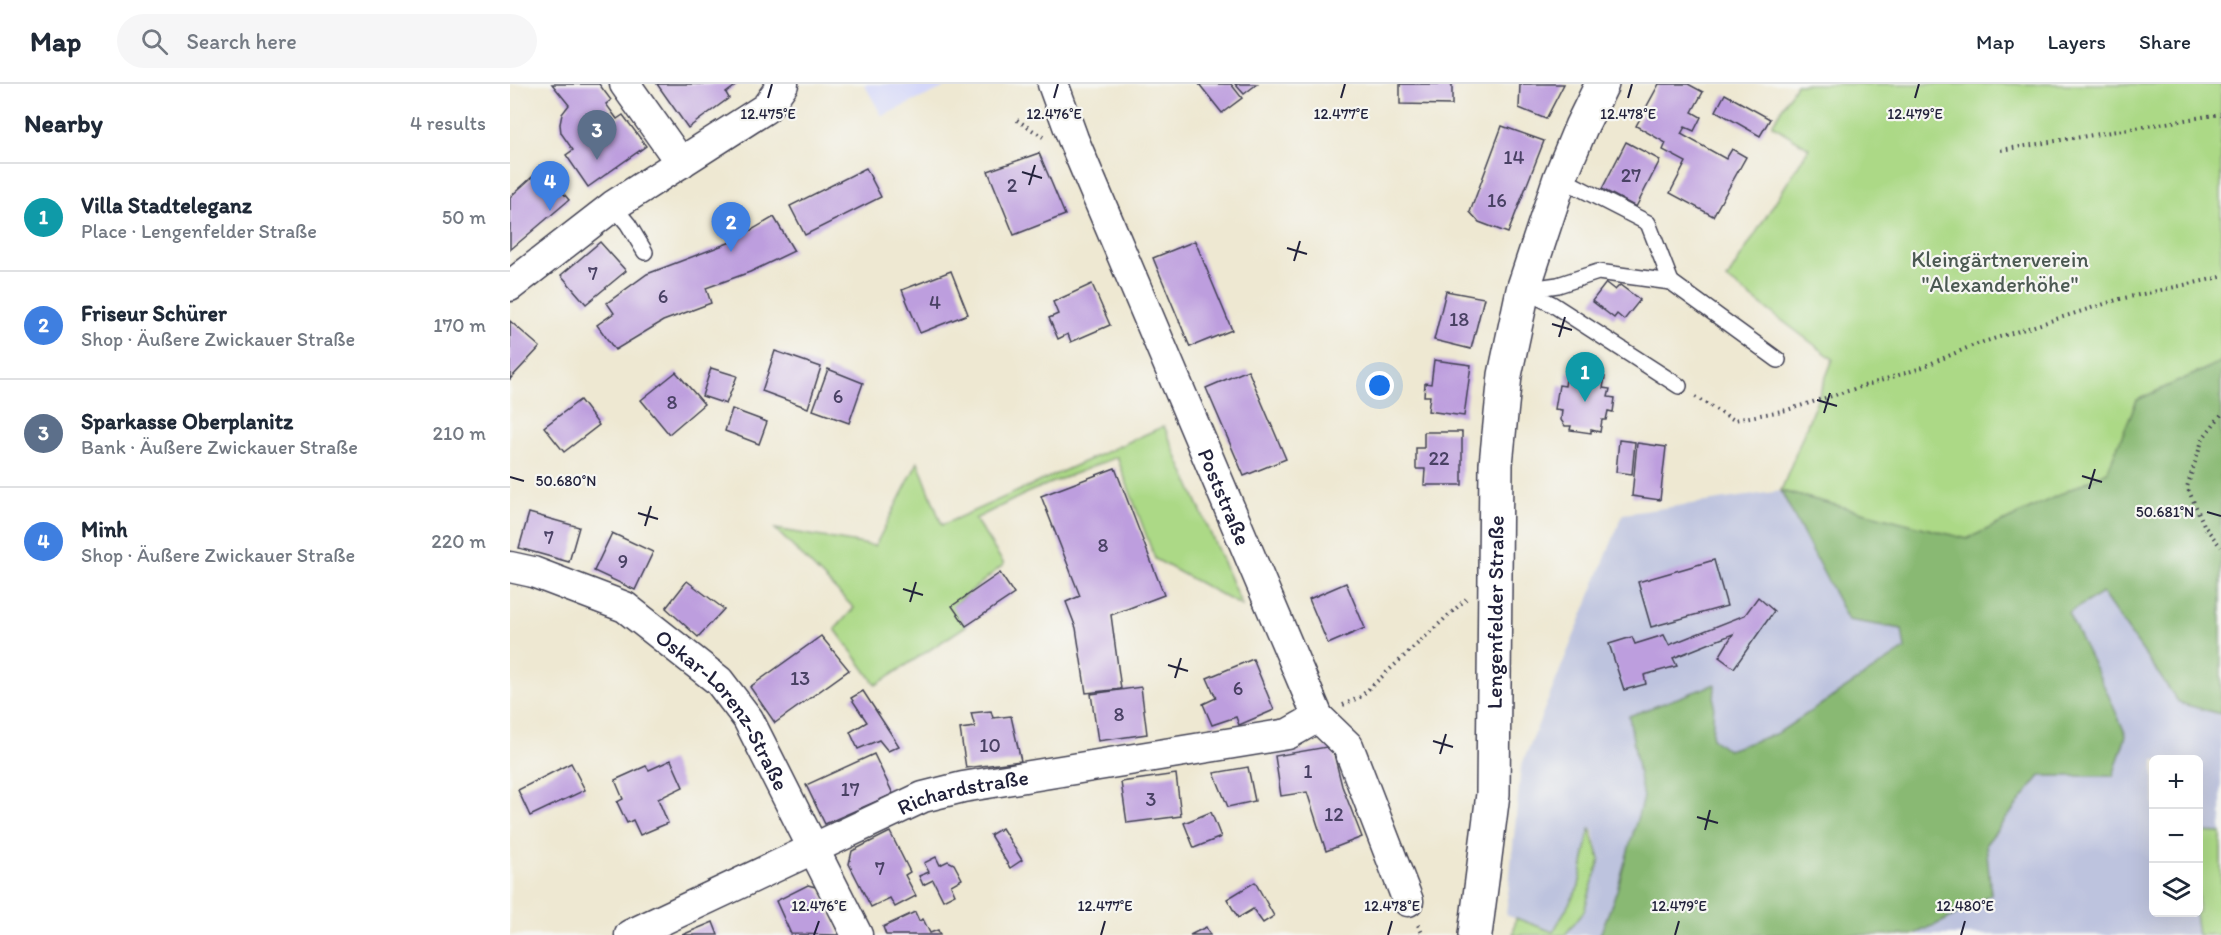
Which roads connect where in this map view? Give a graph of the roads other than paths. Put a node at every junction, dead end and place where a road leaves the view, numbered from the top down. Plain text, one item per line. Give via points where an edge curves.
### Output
1 (624, 84) edge
2 (783, 84) edge
3 (1053, 84) edge
4 (1602, 84) edge
5 (681, 163) junction
6 (1560, 178) junction
7 (613, 206) junction
8 (645, 252) dead end
9 (1671, 282) junction
10 (510, 286) edge
11 (1523, 290) junction
12 (1778, 360) dead end
13 (1679, 386) road end
14 (510, 567) edge
15 (1318, 717) junction
16 (815, 848) junction
17 (1408, 901) dead end
18 (637, 933) edge
19 (858, 935) edge
20 (1475, 935) edge

1 - 5 street
2 - 5 street via 766,108
3 - 15 street, Poststraße
4 - 6 main road, Lengenfelder Straße
5 - 7 street
6 - 9 lane via 1648,224
6 - 11 main road, Lengenfelder Straße
7 - 8 lane
7 - 10 street
9 - 11 lane via 1598,272 1558,285
9 - 12 lane
11 - 13 lane via 1552,304
11 - 20 main road, Lengenfelder Straße via 1505,375 1496,464 1493,794
14 - 16 street, Oskar-Lorenz-Straße via 625,607 719,681 748,719
15 - 16 street, Richardstraße via 1288,734 922,797
15 - 17 street, Poststraße via 1348,746
16 - 18 street, Richardstraße
16 - 19 street, Oskar-Lorenz-Straße

